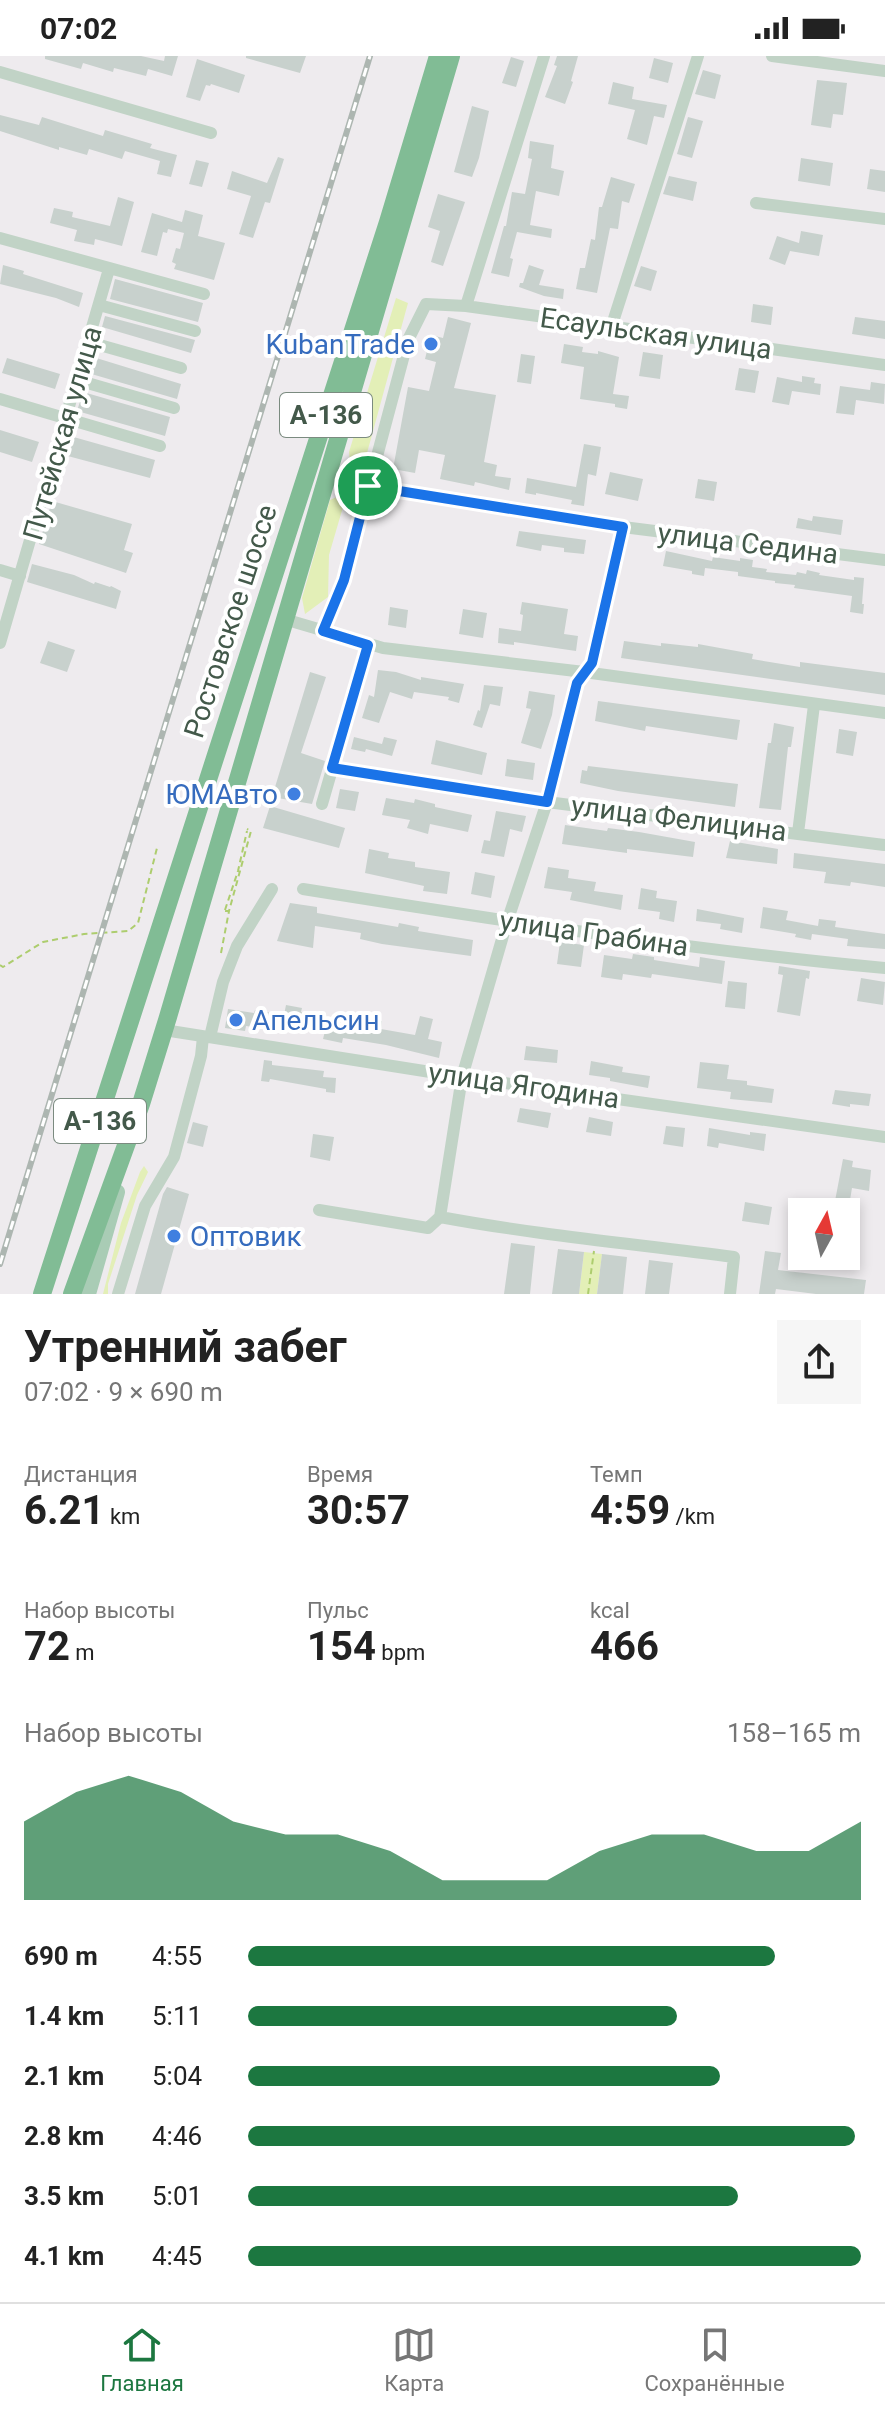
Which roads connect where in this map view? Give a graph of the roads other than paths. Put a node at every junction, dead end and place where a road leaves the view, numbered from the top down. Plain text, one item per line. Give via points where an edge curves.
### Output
1 (438, 56) edge
2 (451, 56) edge
3 (544, 56) edge
4 (698, 56) edge
5 (772, 56) edge
6 (885, 71) edge
7 (0, 72) edge
8 (211, 133) dead end
9 (756, 203) dead end
10 (885, 219) edge
11 (0, 238) edge
12 (109, 269) junction
13 (204, 294) dead end
14 (99, 305) junction
15 (466, 306) junction
16 (611, 328) junction
17 (195, 331) dead end
18 (89, 342) junction
19 (885, 365) edge
20 (181, 368) dead end
21 (77, 380) junction
22 (0, 399) edge
23 (174, 408) dead end
24 (65, 418) junction
25 (160, 446) dead end
26 (327, 477) junction
27 (368, 486) junction
28 (623, 527) junction
29 (885, 560) edge
30 (0, 570) edge
31 (20, 576) junction
32 (284, 619) junction
33 (323, 631) junction
34 (0, 643) edge
35 (368, 645) junction
36 (584, 672) junction
37 (814, 705) junction
38 (885, 713) edge
39 (332, 768) junction
40 (204, 795) junction
41 (547, 802) junction
42 (231, 803) junction
43 (322, 804) dead end
44 (798, 833) junction
45 (884, 845) edge
46 (272, 889) dead end
47 (303, 889) dead end
48 (507, 922) junction
49 (885, 968) edge
50 (164, 1030) junction
51 (207, 1037) junction
52 (462, 1077) junction
53 (141, 1104) junction
54 (885, 1137) edge
55 (319, 1210) dead end
56 (440, 1217) junction
57 (99, 1257) junction
58 (42, 1294) edge
59 (72, 1294) edge
60 (88, 1294) edge
61 (95, 1294) edge
62 (118, 1294) edge
63 (730, 1294) edge

1 - 40 highway, Ростовское шоссе / А-136
2 - 26 highway, Ростовское шоссе / А-136
3 - 15 street
4 - 16 street
5 - 6 street
7 - 8 street
9 - 10 street
11 - 12 street
12 - 13 street
12 - 14 street, Путейская улица
14 - 17 street
14 - 18 street, Путейская улица
15 - 16 street, Есаульская улица
15 - 27 street, Есаульская улица via 426,304 408,340
16 - 19 street, Есаульская улица
18 - 20 street
18 - 21 street, Путейская улица
21 - 23 street
21 - 24 street, Путейская улица
22 - 24 street
24 - 25 street
24 - 31 street, Путейская улица
26 - 27 street, улица Седина
26 - 32 highway, Ростовское шоссе / А-136
27 - 28 street, улица Седина
27 - 33 street via 344,580
28 - 29 street, улица Седина
28 - 36 street via 592,663
30 - 31 street
31 - 34 street, Путейская улица
32 - 33 street
32 - 42 highway, Ростовское шоссе / А-136
33 - 35 street
35 - 36 street
35 - 39 street
36 - 37 street
36 - 41 street
37 - 38 street
37 - 44 street
39 - 41 street, улица Фелицина
39 - 43 street
40 - 42 highway via 221,788
40 - 58 highway, Ростовское шоссе / А-136
41 - 44 street, улица Фелицина
41 - 48 street
42 - 50 highway, Ростовское шоссе / А-136
44 - 45 street, улица Фелицина
46 - 51 street via 237,946
47 - 48 street, улица Грабина
48 - 49 street, улица Грабина
48 - 52 street
50 - 51 street, улица Ягодина
50 - 53 highway, Ростовское шоссе / А-136
51 - 52 street, улица Ягодина
51 - 62 street via 174,1157 145,1206
52 - 54 street, улица Ягодина
52 - 56 street
53 - 57 main road, Ростовское шоссе / А-136
53 - 59 highway, Ростовское шоссе / А-136
55 - 56 street via 428,1228
56 - 63 street via 734,1257
57 - 60 main road, Ростовское шоссе / А-136
57 - 61 main road

